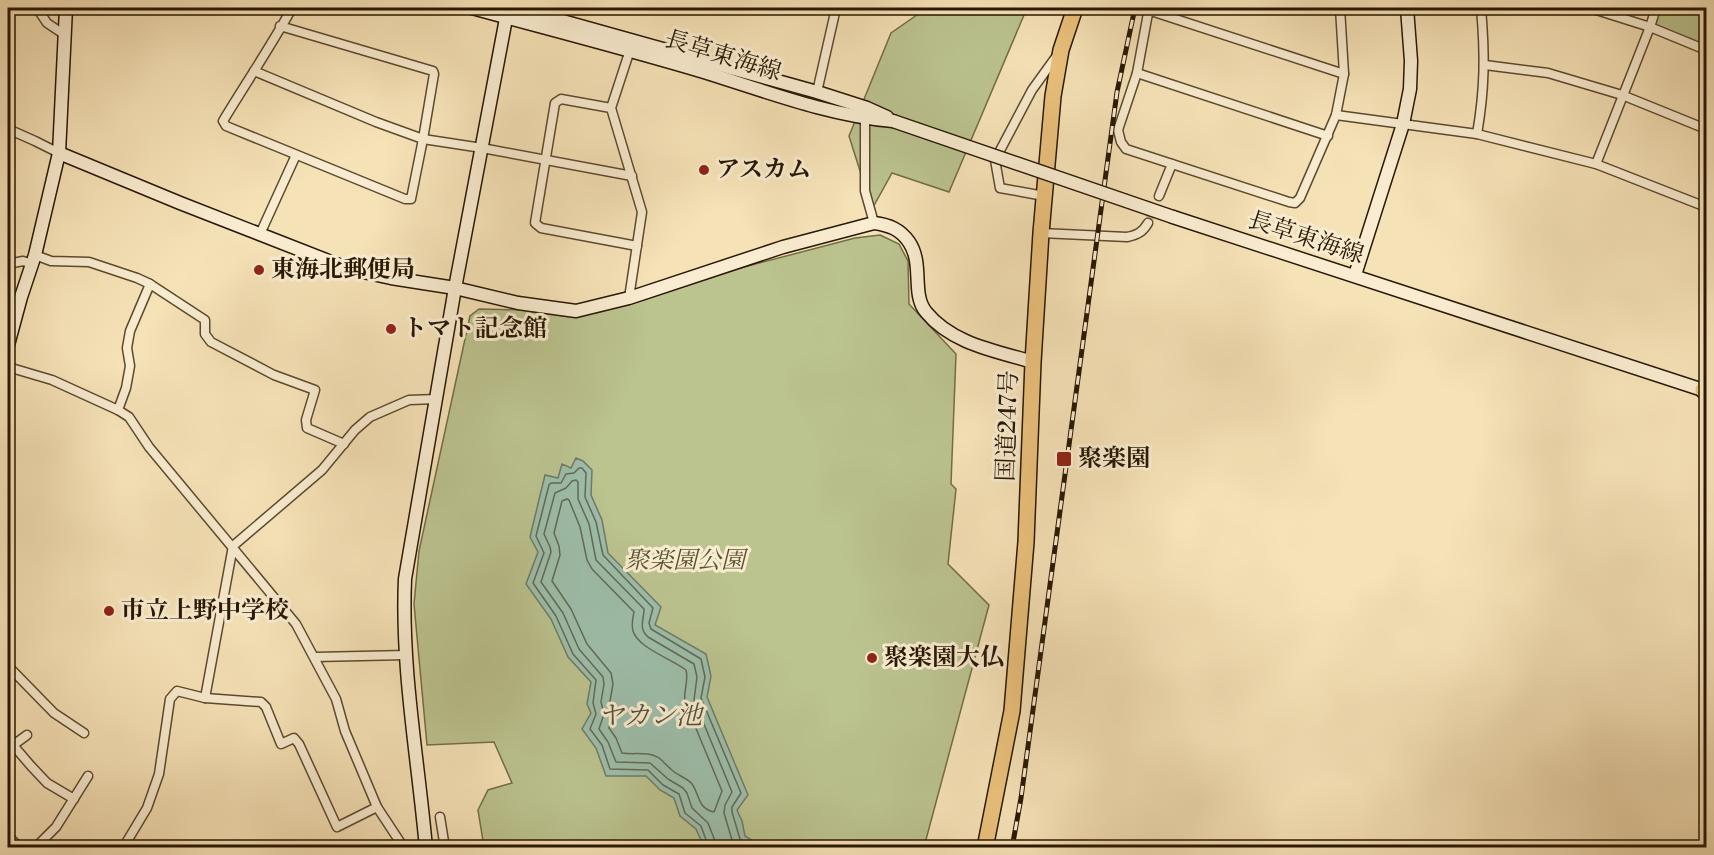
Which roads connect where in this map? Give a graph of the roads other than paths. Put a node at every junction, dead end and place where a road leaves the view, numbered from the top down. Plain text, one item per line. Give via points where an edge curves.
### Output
1 (37, 8) edge
2 (66, 8) edge
3 (292, 8) edge
4 (472, 8) edge
5 (516, 8) edge
6 (836, 8) edge
7 (1075, 8) edge
8 (1340, 8) edge
9 (1407, 8) edge
10 (1481, 8) edge
11 (1590, 8) edge
12 (1656, 8) edge
13 (1149, 9) edge
14 (507, 12) edge
15 (280, 26) junction
16 (1650, 27) junction
17 (65, 35) junction
18 (630, 50) junction
19 (1061, 50) junction
20 (1707, 50) edge
21 (1485, 65) junction
22 (254, 72) junction
23 (1137, 73) junction
24 (1344, 74) junction
25 (817, 92) junction
26 (1622, 95) junction
27 (612, 108) junction
28 (1336, 115) junction
29 (866, 118) junction
30 (893, 121) junction
31 (1403, 124) junction
32 (8, 129) edge
33 (1707, 129) edge
34 (1477, 134) junction
35 (1328, 136) junction
36 (423, 139) junction
37 (482, 148) junction
38 (59, 153) junction
39 (296, 155) junction
40 (545, 160) junction
41 (1172, 164) junction
42 (1596, 164) junction
43 (632, 176) junction
44 (1044, 196) junction
45 (1159, 196) tunnel mouth
46 (1707, 207) edge
47 (874, 223) junction
48 (1148, 223) tunnel mouth
49 (1041, 232) junction
50 (260, 234) junction
51 (637, 246) junction
52 (34, 260) junction
53 (8, 264) edge
54 (1355, 275) junction
55 (150, 284) junction
56 (455, 288) junction
57 (629, 298) junction
58 (8, 345) edge
59 (1033, 362) junction
60 (8, 367) edge
61 (1705, 391) edge
62 (436, 399) junction
63 (118, 410) junction
64 (344, 444) junction
65 (233, 546) junction
66 (406, 655) junction
67 (315, 657) junction
68 (8, 666) edge
69 (205, 698) junction
70 (84, 733) dead end
71 (27, 735) dead end
72 (10, 747) edge
73 (88, 776) dead end
74 (74, 799) junction
75 (377, 807) junction
76 (440, 817) dead end
77 (8, 836) edge
78 (20, 848) edge
79 (35, 848) edge
80 (123, 848) edge
81 (404, 848) edge
82 (426, 848) edge
83 (445, 848) edge
84 (985, 848) edge

1 - 17 street via 47,23
2 - 17 street
3 - 15 street
4 - 14 street, 長草東海線
5 - 25 street, 長草東海線
6 - 25 street
7 - 19 highway, 国道247号
8 - 24 street
9 - 31 street via 1410,89
10 - 21 street
11 - 16 street
12 - 16 street
13 - 23 street
13 - 24 street
14 - 18 street, 長草東海線
14 - 37 street
15 - 22 street
15 - 36 street via 433,71
16 - 20 street
16 - 26 street
17 - 38 street
18 - 27 street
18 - 29 street, 長草東海線
19 - 44 highway, 国道247号
19 - 44 street via 1032,90 995,160 1000,188
21 - 26 street via 1548,73
21 - 34 street
22 - 36 street
22 - 39 street via 223,121 225,126
23 - 35 street
23 - 41 street via 1118,130 1121,142 1126,149
24 - 28 street
25 - 30 street, 長草東海線
26 - 33 street
26 - 42 street
27 - 40 street via 561,99 555,103
27 - 43 street
28 - 31 street
28 - 35 street
29 - 30 street, 長草東海線
29 - 47 street via 865,191
30 - 54 street, 長草東海線, bridge
31 - 34 street
31 - 54 street
32 - 38 street
34 - 42 street
35 - 41 street via 1295,203
36 - 37 street
36 - 39 street via 411,199
37 - 40 street
37 - 56 street
38 - 50 street
38 - 52 street
39 - 50 street
40 - 43 street
40 - 51 street via 535,222 538,226
41 - 45 street
42 - 46 street
43 - 51 street via 642,212
44 - 49 highway, 国道247号
47 - 57 street via 783,247
47 - 59 street via 898,230 914,250 924,310 944,329 978,346
48 - 49 street via 1143,231 1127,237
49 - 59 highway, 国道247号
50 - 56 street via 349,269
51 - 57 street
52 - 53 street
52 - 55 street via 90,262
52 - 58 street
54 - 61 street, 長草東海線
55 - 63 street via 130,331 130,366
55 - 64 street via 205,320 205,334 211,342 274,375 315,390 306,420 308,428
56 - 57 street via 576,311
56 - 62 street
59 - 84 highway, 国道247号 via 1026,542 1012,711
60 - 63 street via 52,380
62 - 64 street via 409,400 370,417
62 - 66 street via 406,569
63 - 65 street via 129,417 149,447
64 - 65 street via 322,470
65 - 67 street via 296,624
65 - 69 street
66 - 67 street
66 - 82 street
67 - 75 street via 336,699
68 - 70 street via 54,713
69 - 75 street via 261,702 281,744 294,738 299,744 337,827
69 - 80 street via 177,691 170,699 159,774 147,808
71 - 72 street
72 - 74 street via 47,783
73 - 74 street
74 - 79 street via 56,827
75 - 81 street
76 - 83 street
77 - 78 street

